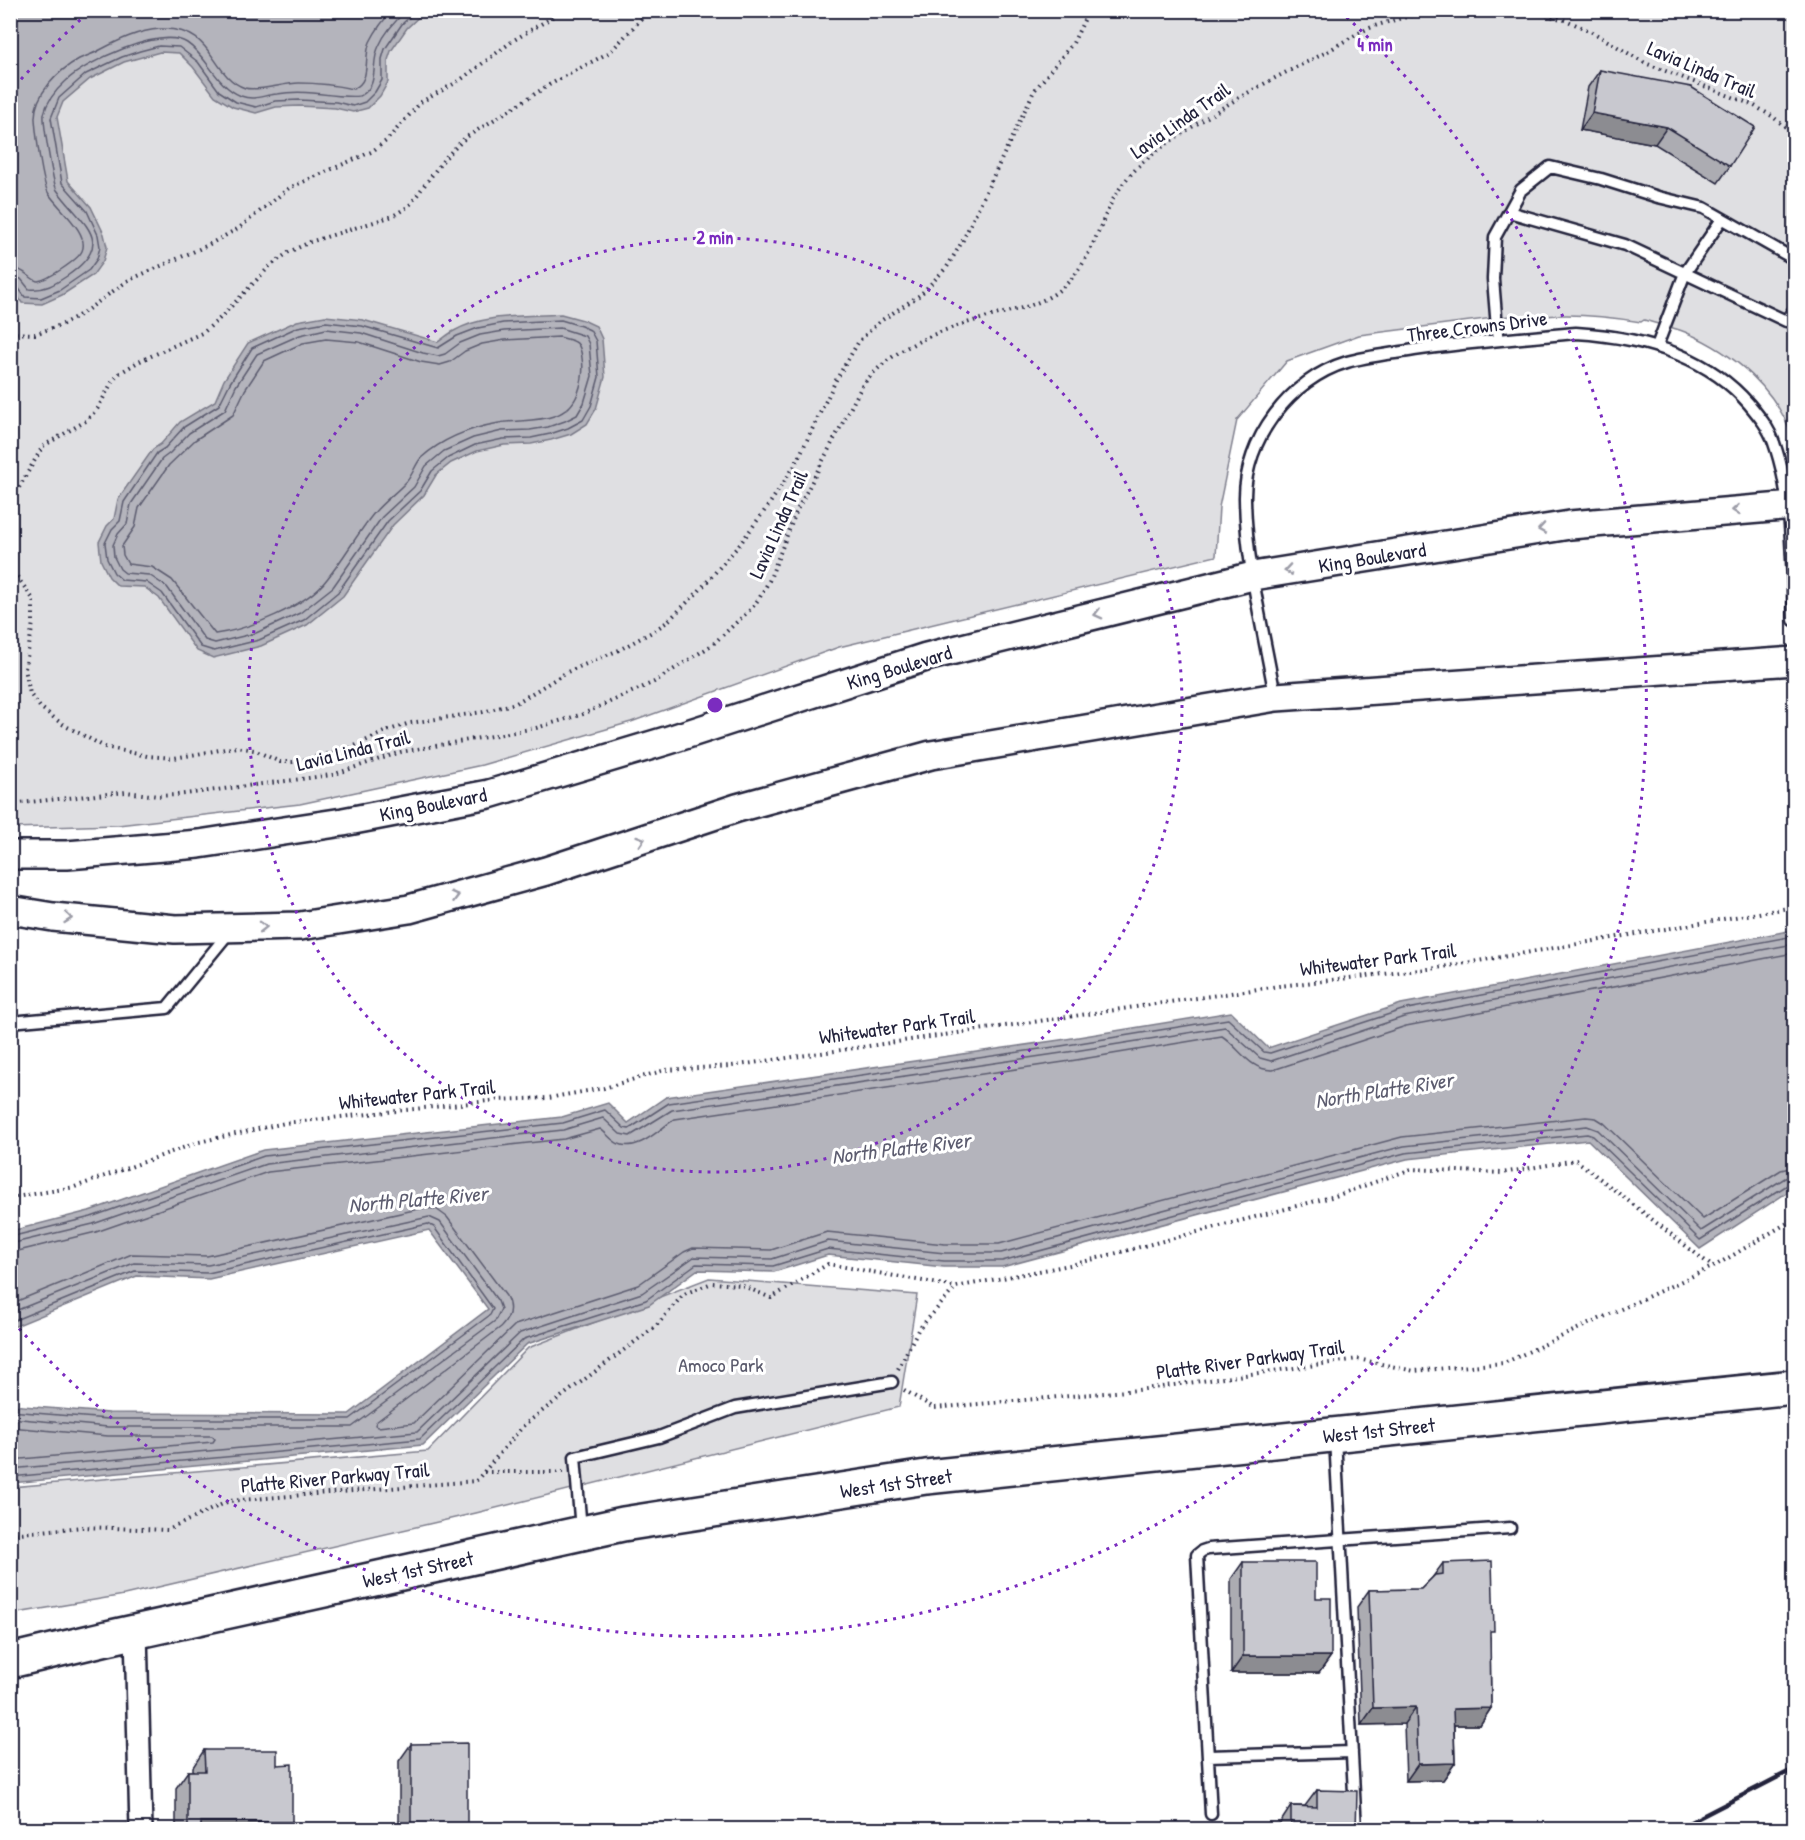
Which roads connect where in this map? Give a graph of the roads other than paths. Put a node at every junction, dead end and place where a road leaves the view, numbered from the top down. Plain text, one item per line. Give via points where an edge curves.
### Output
1 (1509, 212) junction
2 (1722, 219) junction
3 (1794, 259) edge
4 (1685, 273) junction
5 (1794, 310) edge
6 (1498, 340) junction
7 (1656, 346) junction
8 (1791, 506) edge
9 (1253, 576) junction
10 (1794, 620) edge
11 (1794, 661) edge
12 (1276, 698) junction
13 (10, 855) edge
14 (10, 910) edge
15 (234, 927) junction
16 (10, 1022) edge
17 (892, 1382) road end
18 (1794, 1387) edge
19 (1335, 1434) junction
20 (1510, 1528) dead end
21 (581, 1533) junction
22 (1341, 1539) junction
23 (136, 1631) junction
24 (10, 1661) edge
25 (1352, 1752) junction
26 (1208, 1756) junction
27 (1211, 1814) dead end
28 (141, 1830) edge
29 (1356, 1830) edge

1 - 2 lane via 1521,190 1550,167 1704,208
1 - 4 lane via 1625,245
1 - 6 lane via 1496,237 1493,279
2 - 3 lane
2 - 4 lane
4 - 5 lane via 1786,321
4 - 7 lane
6 - 7 lane, Three Crowns Drive via 1576,333
6 - 9 lane, Three Crowns Drive via 1345,362 1320,374 1289,397 1255,446 1247,473 1245,498
7 - 8 lane, Three Crowns Drive via 1714,371 1758,414 1774,442
8 -> 9 street, King Boulevard via 1570,525
8 - 10 lane, Three Crowns Drive
9 - 12 lane, Three Crowns Drive
9 -> 13 street, King Boulevard via 926,657 489,794 199,844 67,855
11 - 12 street
15 -> 12 street via 300,926 409,909 546,871 737,808 931,755
14 -> 15 street via 175,929
15 - 16 lane via 166,1008
17 - 21 lane via 735,1408 659,1437 574,1457
18 - 19 main road, West 1st Street
19 - 21 main road, West 1st Street via 926,1477
19 - 22 lane
20 - 22 lane
21 - 23 main road, West 1st Street
22 - 25 lane
22 - 26 lane via 1208,1549 1197,1555
23 - 24 main road, West 1st Street
23 - 28 street
25 - 26 lane
25 - 29 lane
26 - 27 lane

